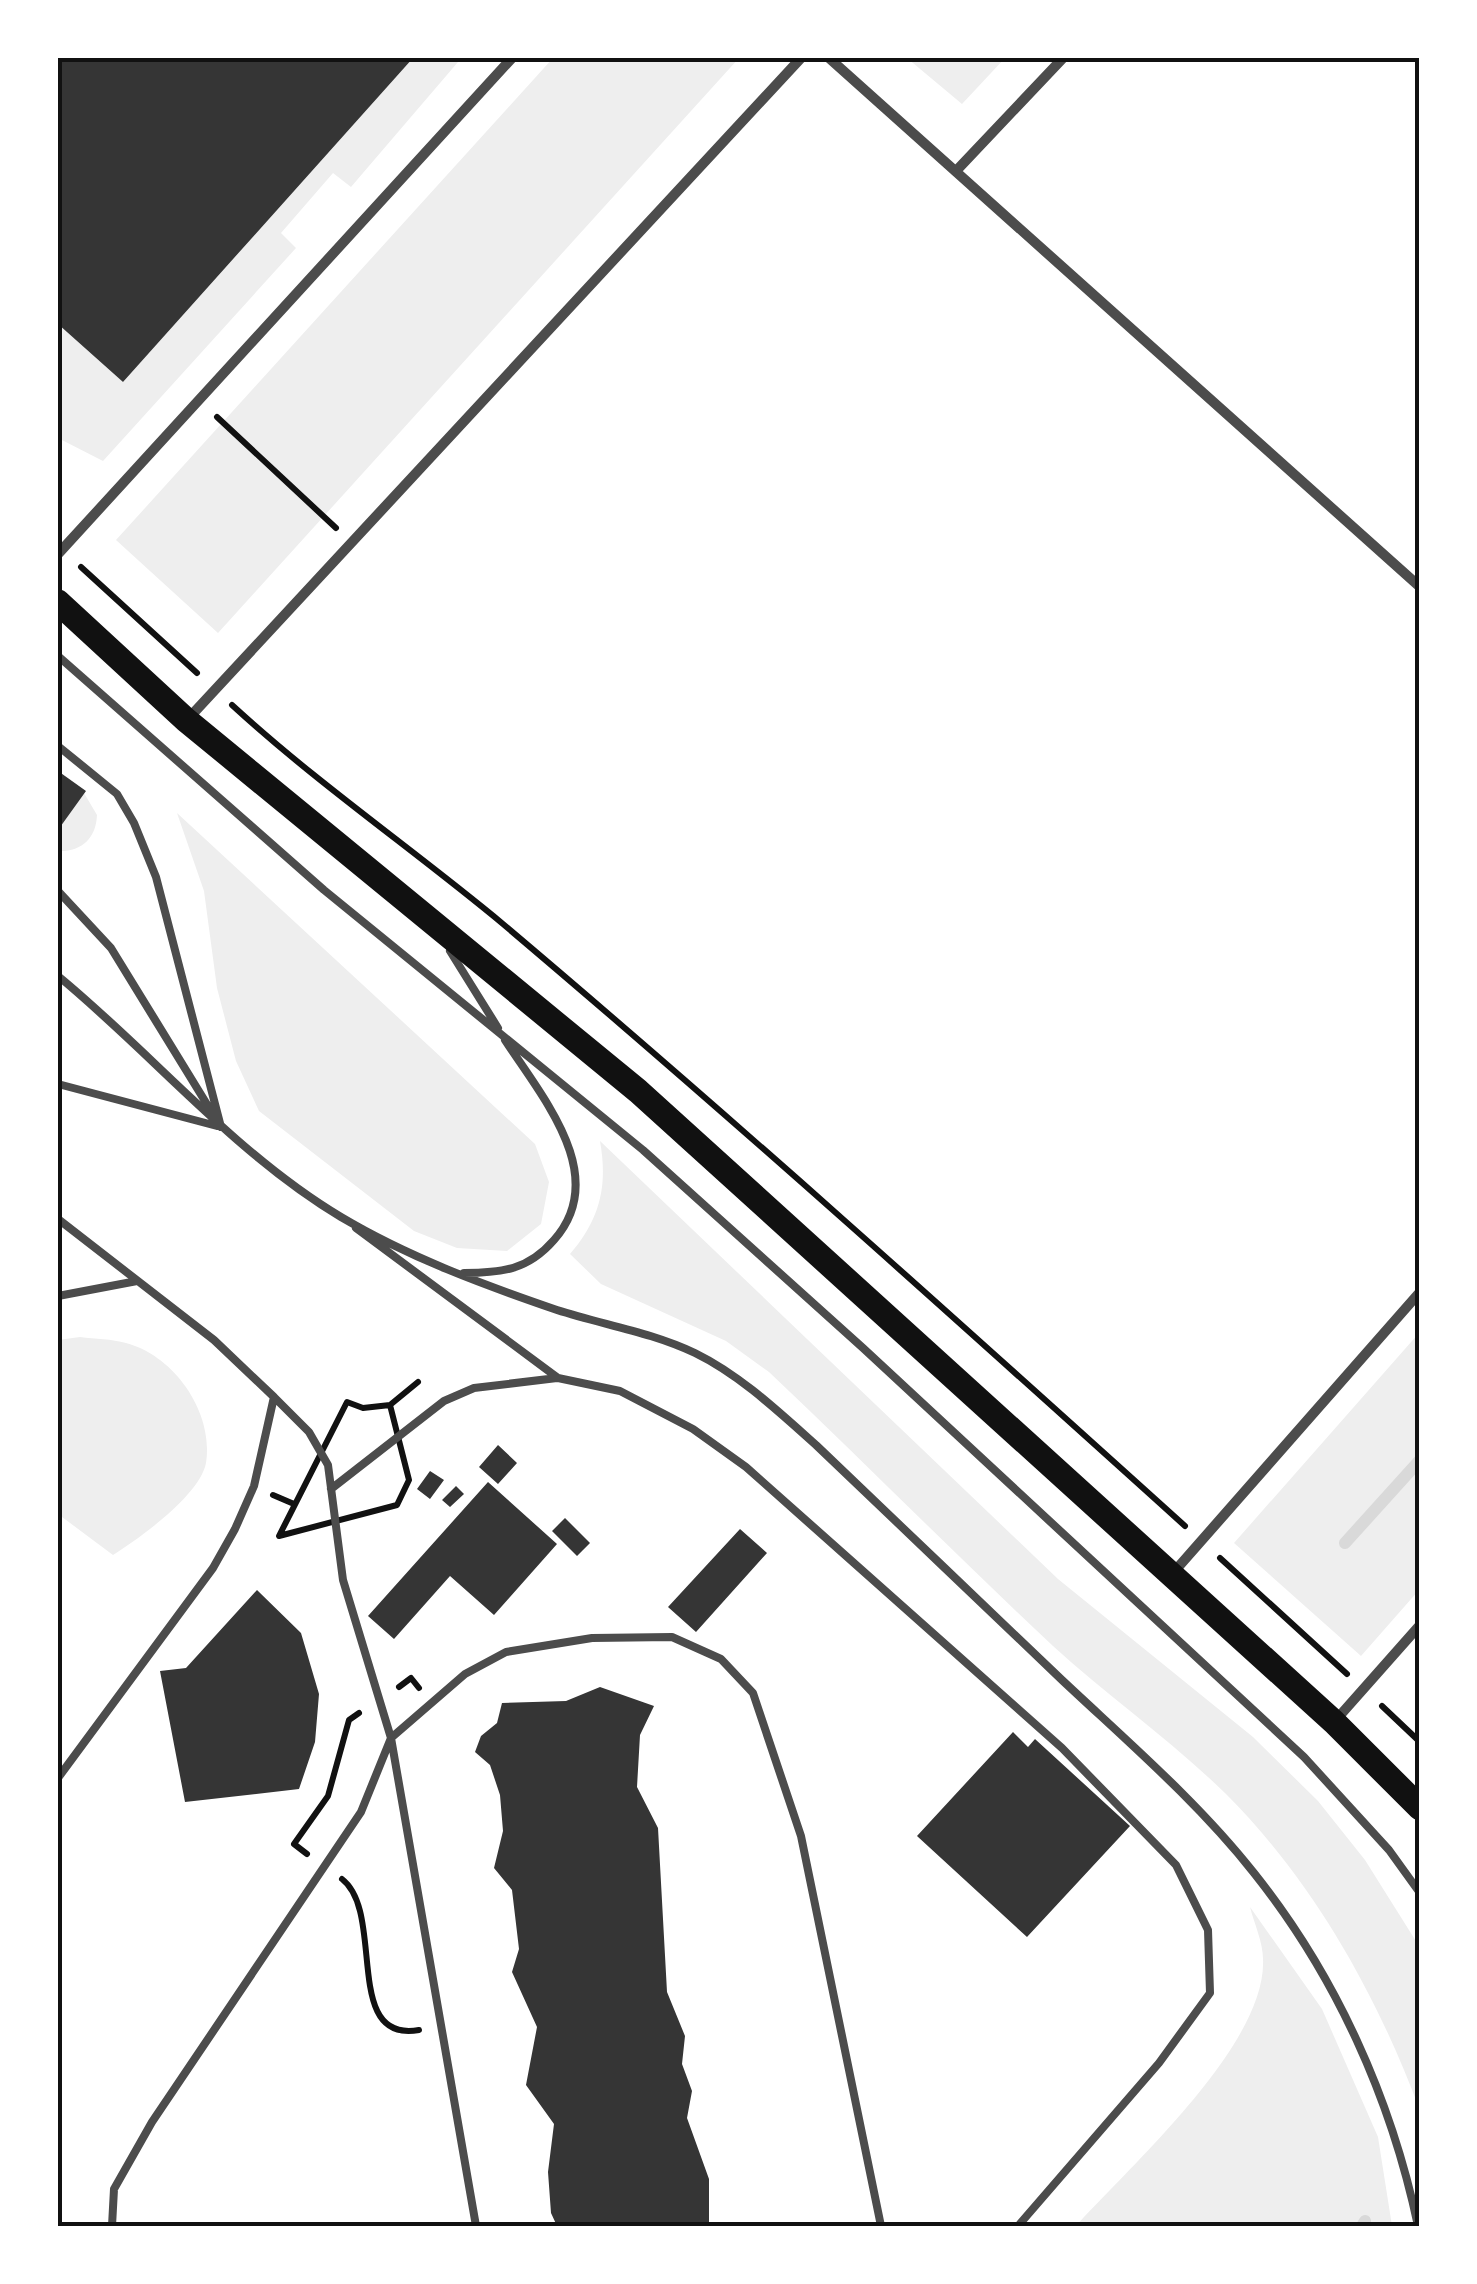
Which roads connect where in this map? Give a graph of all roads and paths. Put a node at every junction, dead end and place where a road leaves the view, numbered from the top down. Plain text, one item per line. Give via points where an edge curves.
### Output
1 (512, 58) edge
2 (801, 58) edge
3 (829, 58) edge
4 (1063, 58) edge
5 (956, 172) junction
6 (199, 400) junction
7 (351, 542) junction
8 (59, 552) edge
9 (1420, 587) edge
10 (58, 602) edge
11 (58, 656) edge
12 (215, 690) junction
13 (186, 720) junction
14 (58, 746) edge
15 (282, 750) dead end
16 (58, 891) edge
17 (432, 920) junction
18 (58, 976) edge
19 (501, 1033) junction
20 (58, 1084) edge
21 (221, 1127) junction
22 (340, 1216) junction
23 (58, 1219) edge
24 (454, 1272) junction
25 (137, 1281) junction
26 (1420, 1292) edge
27 (58, 1296) edge
28 (558, 1378) junction
29 (418, 1382) dead end
30 (274, 1398) junction
31 (390, 1405) dead end
32 (331, 1489) junction
33 (1173, 1515) dead end
34 (1201, 1540) junction
35 (1172, 1573) junction
36 (1420, 1625) edge
37 (1363, 1689) junction
38 (1334, 1722) junction
39 (391, 1738) junction
40 (1420, 1742) edge
41 (58, 1778) edge
42 (1420, 1808) edge
43 (1420, 1893) edge
44 (112, 2226) edge
45 (476, 2226) edge
46 (881, 2226) edge
47 (1018, 2226) edge
48 (1418, 2226) edge

1 - 6 street
2 - 7 street
3 - 5 street
4 - 5 street
5 - 9 street
6 - 7 path
6 - 8 street
7 - 12 street
8 - 12 path
10 - 13 main road
11 - 19 lane via 324,890
12 - 13 street
12 - 15 path
13 - 17 main road
14 - 21 lane via 117,794 134,822 156,876
16 - 21 lane via 111,948
17 - 19 lane
17 - 35 main road via 638,1090
18 - 21 lane
19 - 24 lane via 568,1145 578,1174 576,1198 568,1221 528,1264 513,1271
19 - 43 lane via 643,1150 1304,1757
20 - 21 lane
21 - 22 lane
22 - 24 lane
22 - 28 lane
23 - 25 lane
24 - 48 lane via 561,1311 651,1334 732,1376 816,1445 1165,1778 1253,1872 1322,1973 1371,2070 1404,2162
25 - 27 lane
25 - 30 lane via 214,1340
26 - 34 street
28 - 32 lane via 474,1388 444,1401
28 - 47 lane via 620,1391 693,1429 746,1467 1062,1748 1176,1865 1194,1895 1208,1930 1210,1993 1159,2064
29 - 31 path
30 - 32 lane via 322,1450
30 - 41 lane via 254,1486 228,1542
32 - 39 lane via 343,1580
33 - 34 path
34 - 35 street
34 - 37 path
35 - 38 main road
36 - 37 street
37 - 38 street
37 - 40 path
38 - 42 main road
39 - 44 lane via 361,1812 152,2122 114,2189
39 - 45 lane
39 - 46 lane via 465,1674 506,1652 592,1638 672,1637 721,1659 753,1693 801,1836

